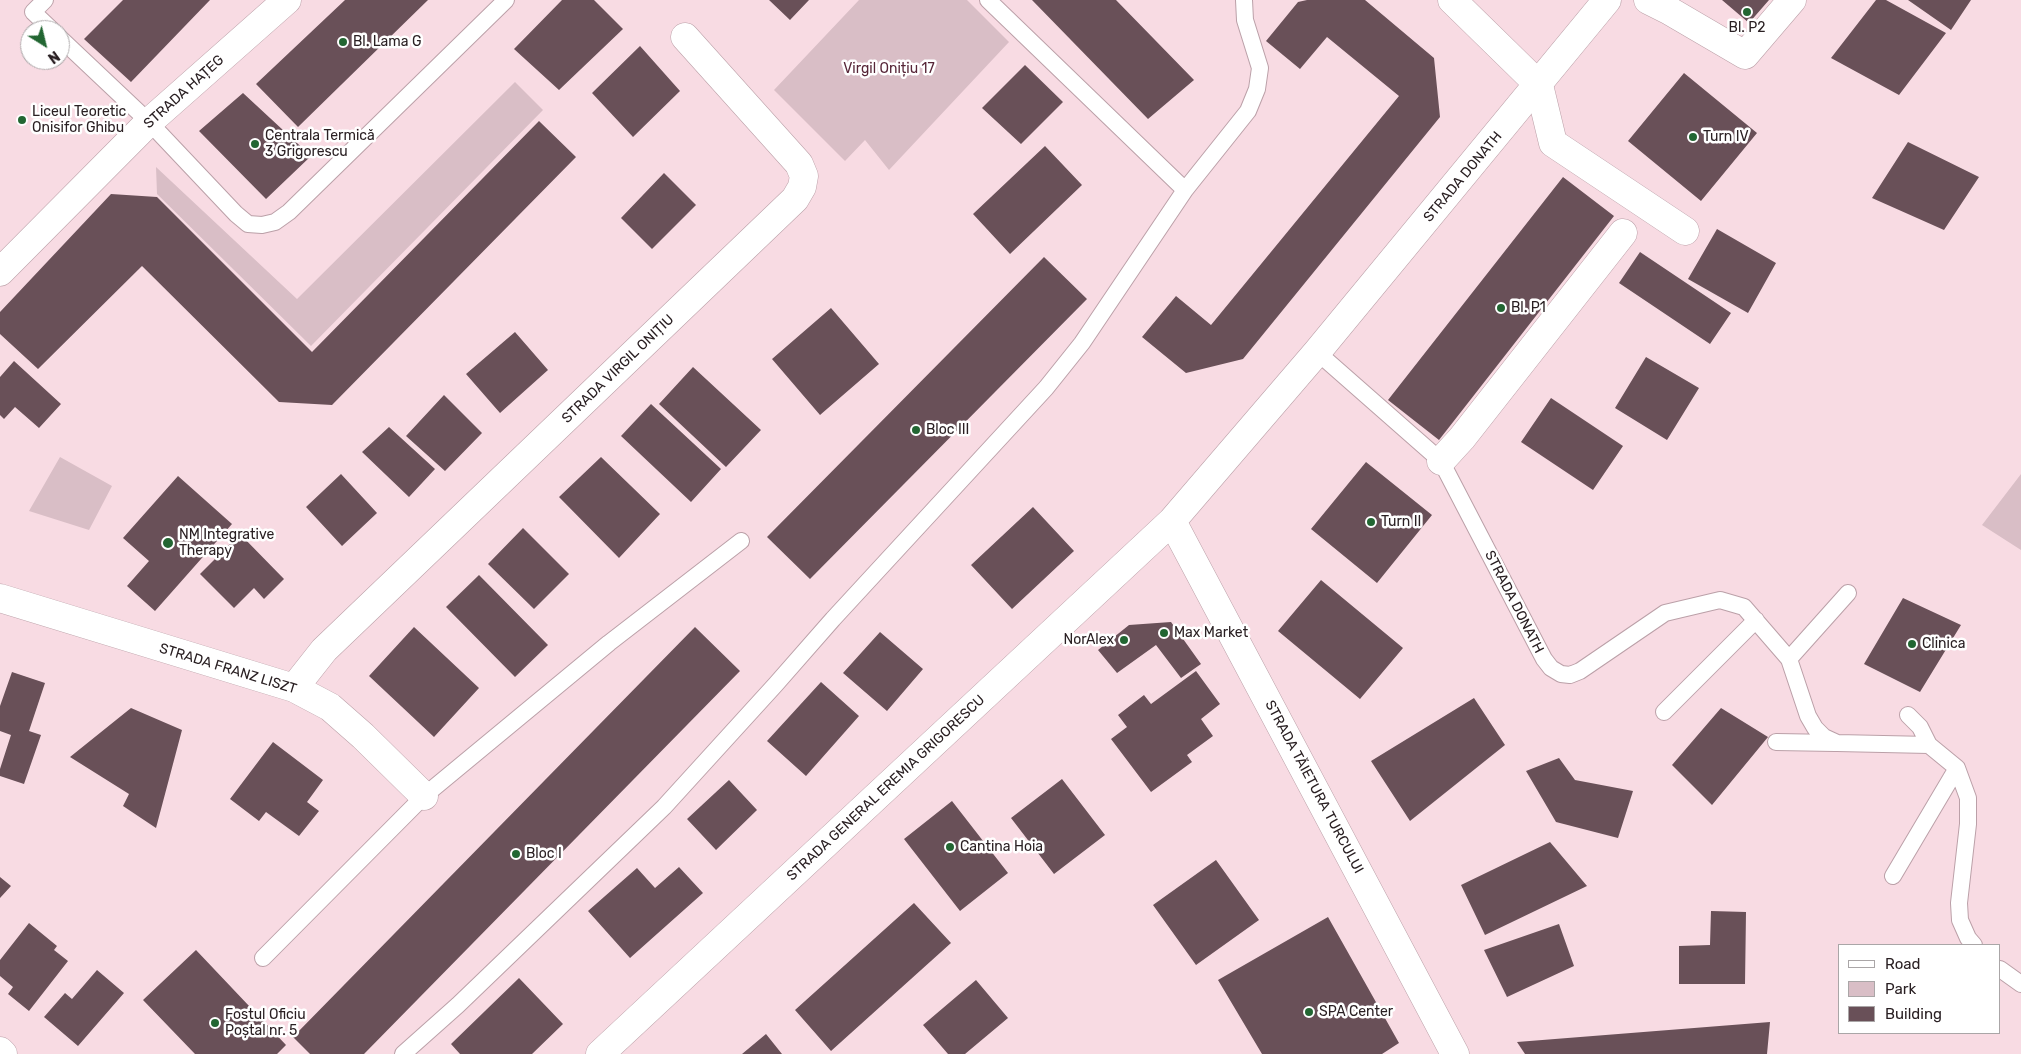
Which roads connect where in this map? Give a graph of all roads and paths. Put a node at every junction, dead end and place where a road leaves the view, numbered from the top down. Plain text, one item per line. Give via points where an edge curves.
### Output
1 (45, 0) edge
2 (287, 0) edge
3 (506, 0) edge
4 (988, 0) edge
5 (1244, 0) edge
6 (1452, 0) edge
7 (1607, 0) edge
8 (1648, 0) edge
9 (1792, 0) edge
10 (41, 20) edge
11 (685, 36) dead end
12 (70, 48) edge
13 (1539, 85) junction
14 (148, 122) junction
15 (1185, 190) junction
16 (1684, 231) dead end
17 (1624, 233) dead end
18 (0, 272) edge
19 (1317, 352) junction
20 (1441, 461) junction
21 (1172, 521) junction
22 (741, 541) dead end
23 (1848, 593) dead end
24 (0, 598) edge
25 (1756, 620) junction
26 (1789, 659) junction
27 (294, 688) junction
28 (1664, 712) dead end
29 (1908, 715) dead end
30 (1776, 742) dead end
31 (1837, 742) junction
32 (1929, 745) junction
33 (1956, 768) junction
34 (424, 796) junction
35 (1893, 876) dead end
36 (1973, 944) edge
37 (263, 958) dead end
38 (2001, 970) edge
39 (2021, 984) edge
40 (0, 1051) edge
41 (4, 1054) edge
42 (403, 1054) edge
43 (600, 1054) edge
44 (1455, 1054) edge

1 - 10 lane via 33,12
2 - 14 street, STRADA HAȚEG
3 - 14 lane via 275,222 248,224
4 - 15 lane
5 - 15 lane via 1245,20 1260,68 1257,89 1248,111
6 - 13 street
7 - 13 street, STRADA DONATH
8 - 9 street via 1745,55
11 - 27 street, STRADA VIRGIL ONIȚIU via 799,164 804,176 802,187 794,199 324,650
12 - 14 lane
13 - 16 street via 1553,143
13 - 19 street, STRADA DONATH
14 - 18 street, STRADA HAȚEG
15 - 42 lane via 1082,343 1018,420 664,807
17 - 20 street
19 - 20 lane, STRADA DONATH
19 - 21 street, STRADA DONATH
20 - 25 lane, STRADA DONATH via 1544,659 1561,674 1580,671 1664,613 1720,600 1744,607
21 - 43 street, STRADA GENERAL EREMIA GRIGORESCU
21 - 44 street, STRADA TĂIETURA TURCULUI
22 - 34 lane
23 - 26 lane
24 - 27 street, STRADA FRANZ LISZT
25 - 26 lane, STRADA DONATH
25 - 28 lane
26 - 31 lane, STRADA DONATH via 1808,716 1824,737
27 - 34 street, STRADA FRANZ LISZT via 330,708 350,724
29 - 32 lane via 1920,727
30 - 31 lane
31 - 32 lane, STRADA DONATH
32 - 33 lane
33 - 35 lane
33 - 36 lane via 1968,798 1960,920
34 - 37 lane
38 - 39 lane
40 - 41 street

